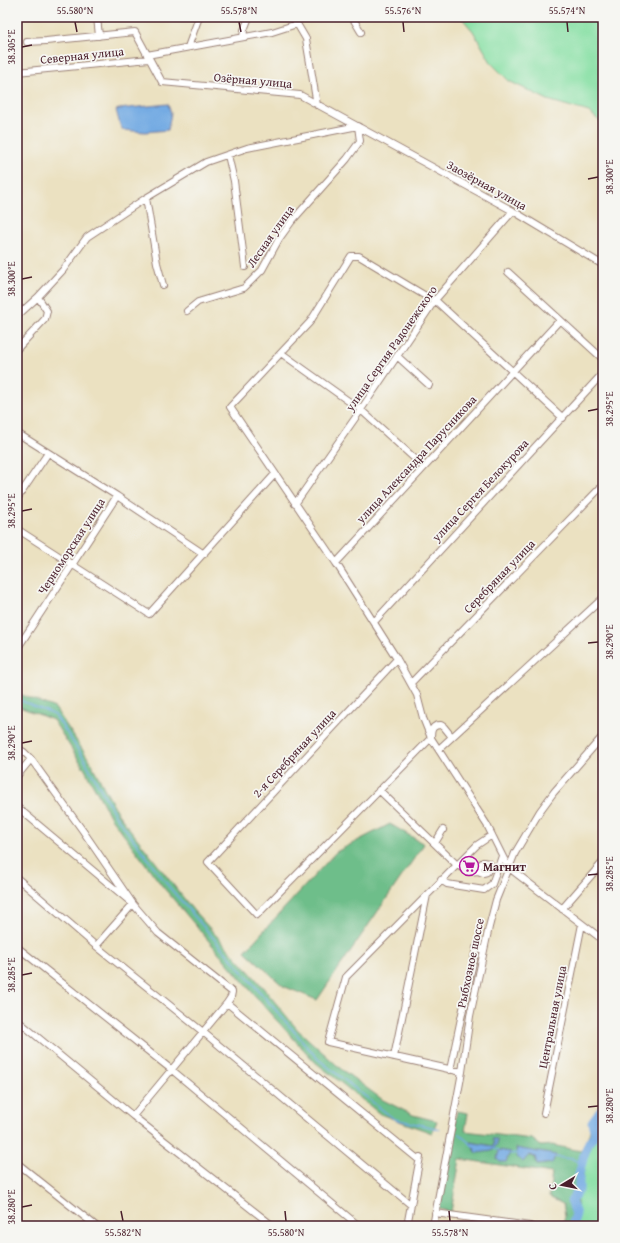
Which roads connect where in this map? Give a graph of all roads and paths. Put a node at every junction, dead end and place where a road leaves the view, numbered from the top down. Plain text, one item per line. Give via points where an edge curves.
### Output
1 (97, 17) edge
2 (199, 17) edge
3 (249, 17) edge
4 (293, 17) edge
5 (352, 17) edge
6 (297, 24) junction
7 (361, 32) dead end
8 (99, 36) junction
9 (243, 37) junction
10 (27, 42) dead end
11 (188, 47) junction
12 (148, 57) junction
13 (17, 72) edge
14 (317, 105) junction
15 (358, 126) junction
16 (228, 155) junction
17 (146, 198) junction
18 (513, 211) junction
19 (603, 265) edge
20 (245, 266) dead end
21 (508, 272) dead end
22 (163, 285) dead end
23 (38, 296) junction
24 (435, 300) junction
25 (187, 311) dead end
26 (17, 316) edge
27 (560, 320) junction
28 (17, 349) edge
29 (281, 353) junction
30 (397, 356) junction
31 (603, 359) edge
32 (513, 371) junction
33 (603, 373) edge
34 (429, 385) dead end
35 (361, 410) junction
36 (563, 418) junction
37 (17, 433) edge
38 (48, 453) junction
39 (424, 468) junction
40 (275, 474) junction
41 (603, 485) edge
42 (117, 496) junction
43 (17, 500) edge
44 (295, 504) junction
45 (17, 528) edge
46 (204, 554) junction
47 (336, 563) junction
48 (72, 564) junction
49 (603, 598) edge
50 (374, 622) junction
51 (17, 649) edge
52 (397, 659) junction
53 (411, 683) junction
54 (603, 736) edge
55 (452, 737) junction
56 (431, 738) junction
57 (17, 748) edge
58 (439, 749) junction
59 (30, 759) junction
60 (17, 776) edge
61 (379, 790) junction
62 (17, 807) edge
63 (443, 830) dead end
64 (492, 835) junction
65 (435, 843) junction
66 (502, 856) junction
67 (603, 862) edge
68 (457, 865) junction
69 (508, 867) junction
70 (497, 870) junction
71 (17, 878) edge
72 (441, 880) junction
73 (427, 895) junction
74 (133, 904) junction
75 (562, 909) junction
76 (582, 924) junction
77 (603, 940) edge
78 (96, 946) junction
79 (17, 947) edge
80 (484, 950) junction
81 (227, 1003) junction
82 (17, 1020) edge
83 (203, 1032) junction
84 (394, 1058) junction
85 (172, 1070) junction
86 (450, 1070) junction
87 (462, 1072) junction
88 (544, 1113) dead end
89 (133, 1116) junction
90 (17, 1164) edge
91 (411, 1205) junction
92 (435, 1213) junction
93 (96, 1226) edge
94 (273, 1226) edge
95 (359, 1226) edge
96 (407, 1226) edge
97 (433, 1226) edge
98 (530, 1226) edge

1 - 8 street
2 - 11 street
3 - 9 street
4 - 6 street
5 - 7 street
6 - 9 street, Северная улица
6 - 14 street via 306,39
8 - 10 street
8 - 12 street via 135,32
9 - 11 street, Северная улица
11 - 12 street, Северная улица
12 - 13 street, Северная улица
12 - 14 street, Озёрная улица via 162,82 300,95
14 - 15 street, Озёрная улица
15 - 16 street via 247,148
15 - 18 street, Заозёрная улица
15 - 25 street, Лесная улица via 360,141 292,221 262,270 244,288 198,302
16 - 17 street via 206,162
16 - 20 street
17 - 22 street
17 - 23 street via 86,237 63,270
18 - 19 street, Заозёрная улица
18 - 24 street, улица Сергия Радонежского
21 - 27 street
23 - 26 street
23 - 28 street via 47,311 45,319
24 - 29 street via 359,256 351,256 310,322
24 - 30 street, улица Сергия Радонежского
24 - 32 street
27 - 31 street
27 - 32 street
29 - 35 street
29 - 40 street via 230,407
30 - 34 street
30 - 35 street, улица Сергия Радонежского
32 - 36 street
32 - 39 street, улица Александра Парусникова
33 - 36 street, улица Сергея Белокурова
35 - 39 street
35 - 44 street, улица Сергия Радонежского
36 - 50 street, улица Сергея Белокурова
37 - 38 street
38 - 42 street
38 - 43 street
39 - 47 street, улица Александра Парусникова
40 - 44 street
40 - 46 street
41 - 53 street, Серебряная улица
42 - 46 street
42 - 48 street, Черноморская улица
44 - 47 street
45 - 48 street
46 - 48 street via 149,614
47 - 50 street
48 - 51 street, Черноморская улица
49 - 55 street
50 - 52 street
52 - 53 street
52 - 61 street, 2-я Серебряная улица via 208,862 257,915
53 - 56 street
54 - 69 street, Рыбхозное шоссе via 540,811
55 - 56 street via 441,725 432,729
55 - 58 street
56 - 58 street
56 - 61 street
57 - 59 street
58 - 64 street
59 - 60 street
59 - 74 street
61 - 65 street
62 - 74 street
63 - 65 street
64 - 66 street
64 - 68 street via 477,845
65 - 68 street
66 - 69 street
66 - 70 street
67 - 75 street
68 - 70 street via 469,872 479,871 478,867 485,862
68 - 72 street
69 - 75 street
69 - 80 street, Рыбхозное шоссе via 496,900
70 - 72 street via 492,884 484,890 447,884
71 - 78 street
72 - 73 street
73 - 84 street
73 - 84 street via 346,977 328,1042
74 - 78 street
74 - 81 street via 158,933 232,992 232,997
75 - 76 street
76 - 77 street
76 - 88 street, Центральная улица
78 - 83 street
79 - 85 street
80 - 86 street via 476,948
80 - 87 street, Рыбхозное шоссе via 470,1016
81 - 83 street
81 - 91 street via 419,1158
82 - 89 street
83 - 85 street
83 - 91 street
84 - 86 street
85 - 89 street
85 - 95 street
86 - 87 street
87 - 92 street, Рыбхозное шоссе
89 - 94 street
90 - 93 street
91 - 96 street
92 - 97 street, Рыбхозное шоссе
92 - 98 street

